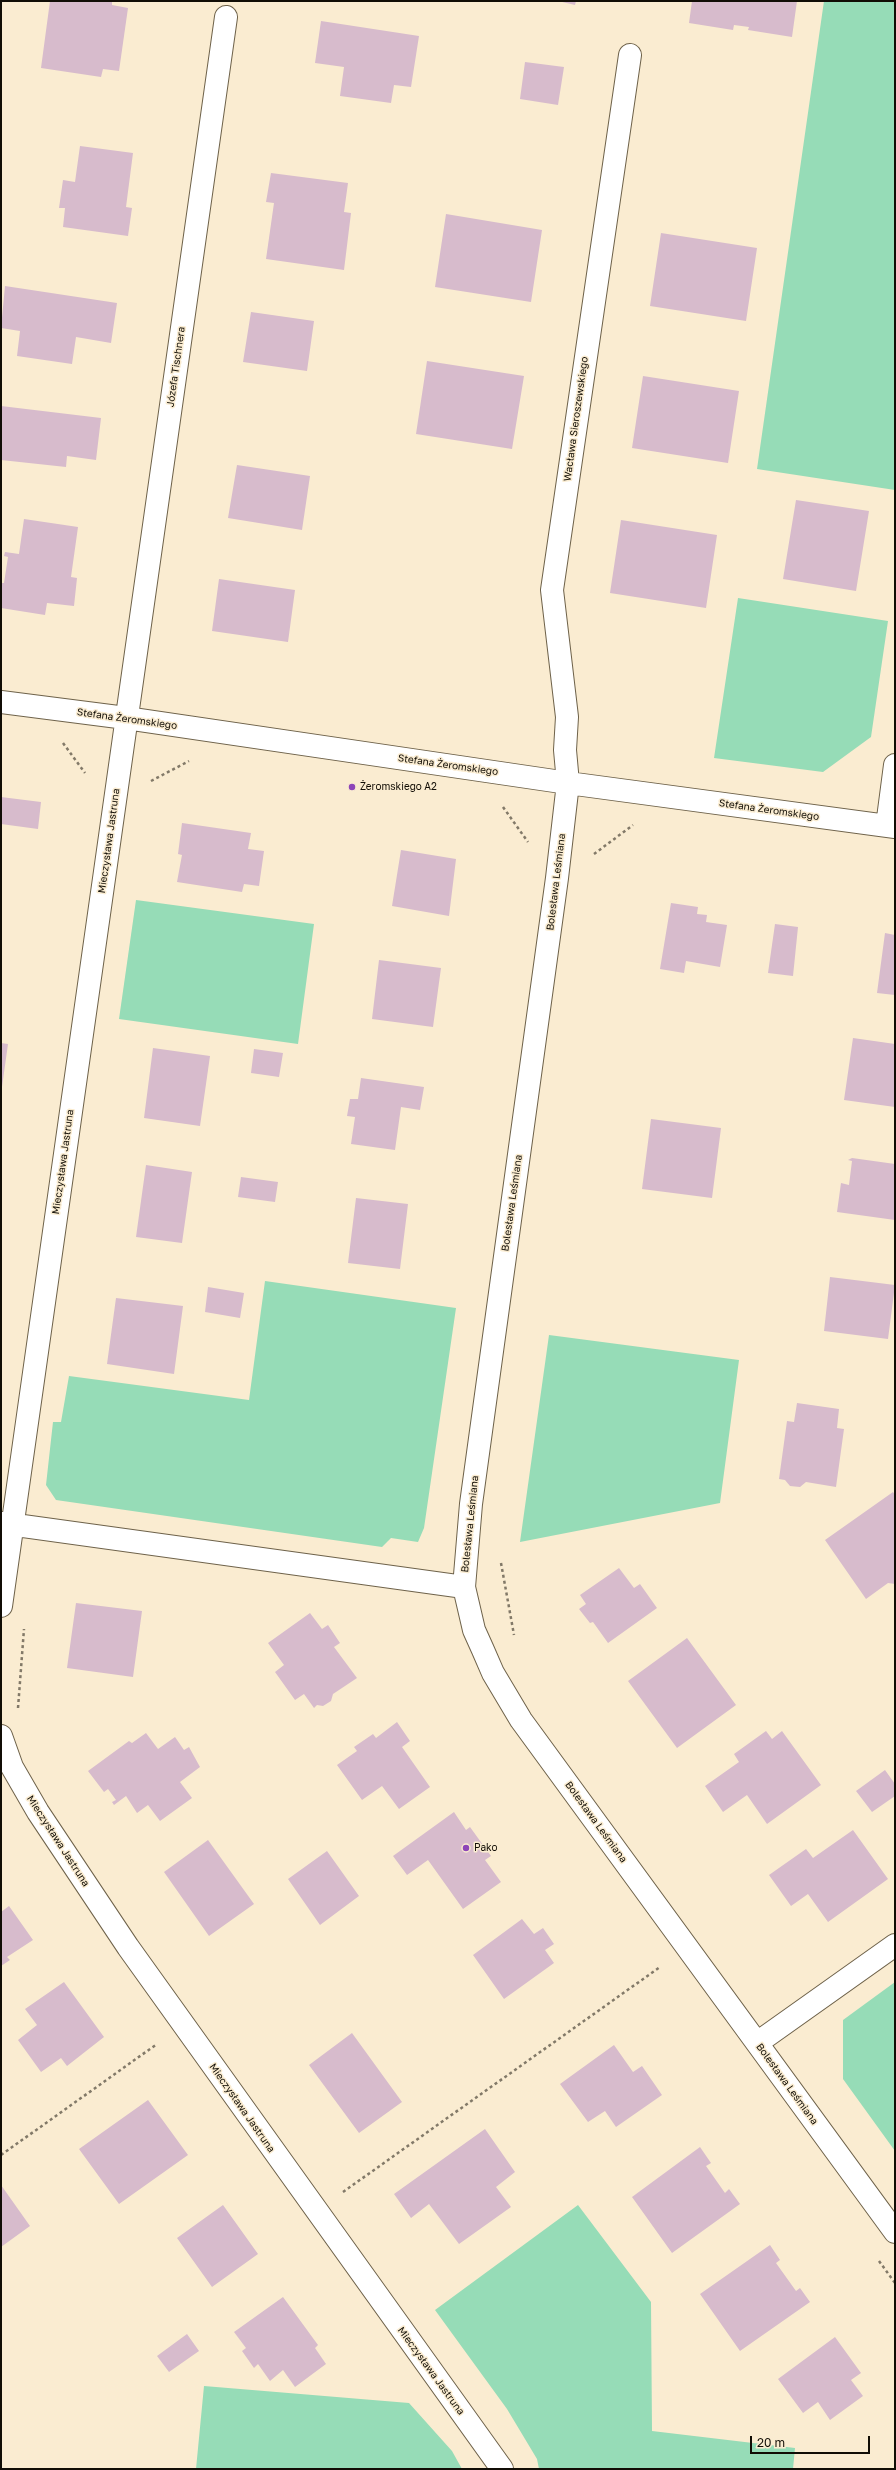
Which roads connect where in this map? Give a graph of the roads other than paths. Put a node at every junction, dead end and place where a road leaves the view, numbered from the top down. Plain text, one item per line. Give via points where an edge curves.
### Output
1 (226, 16) dead end
2 (630, 55) dead end
3 (1, 702) edge
4 (126, 718) junction
5 (895, 765) edge
6 (568, 783) junction
7 (891, 826) edge
8 (6, 1524) edge
9 (464, 1587) junction
10 (1, 1606) edge
11 (1, 1736) edge
12 (895, 1945) edge
13 (757, 2043) junction
14 (895, 2232) edge
15 (502, 2469) edge

1 - 4 street, Józefa Tischnera
2 - 6 street, Wacława Sieroszewskiego via 552,590 566,717
3 - 4 street, Stefana Żeromskiego
4 - 6 street, Stefana Żeromskiego
4 - 8 street, Mieczysława Jastruna
5 - 7 street
6 - 7 street, Stefana Żeromskiego
6 - 9 street, Bolesława Leśmiana via 471,1504
8 - 9 street
8 - 10 street, Mieczysława Jastruna
9 - 13 street, Bolesława Leśmiana via 477,1637 493,1673 521,1720
11 - 15 street, Mieczysława Jastruna via 12,1767 30,1800 102,1908 252,2122
12 - 13 street
13 - 14 street, Bolesława Leśmiana

